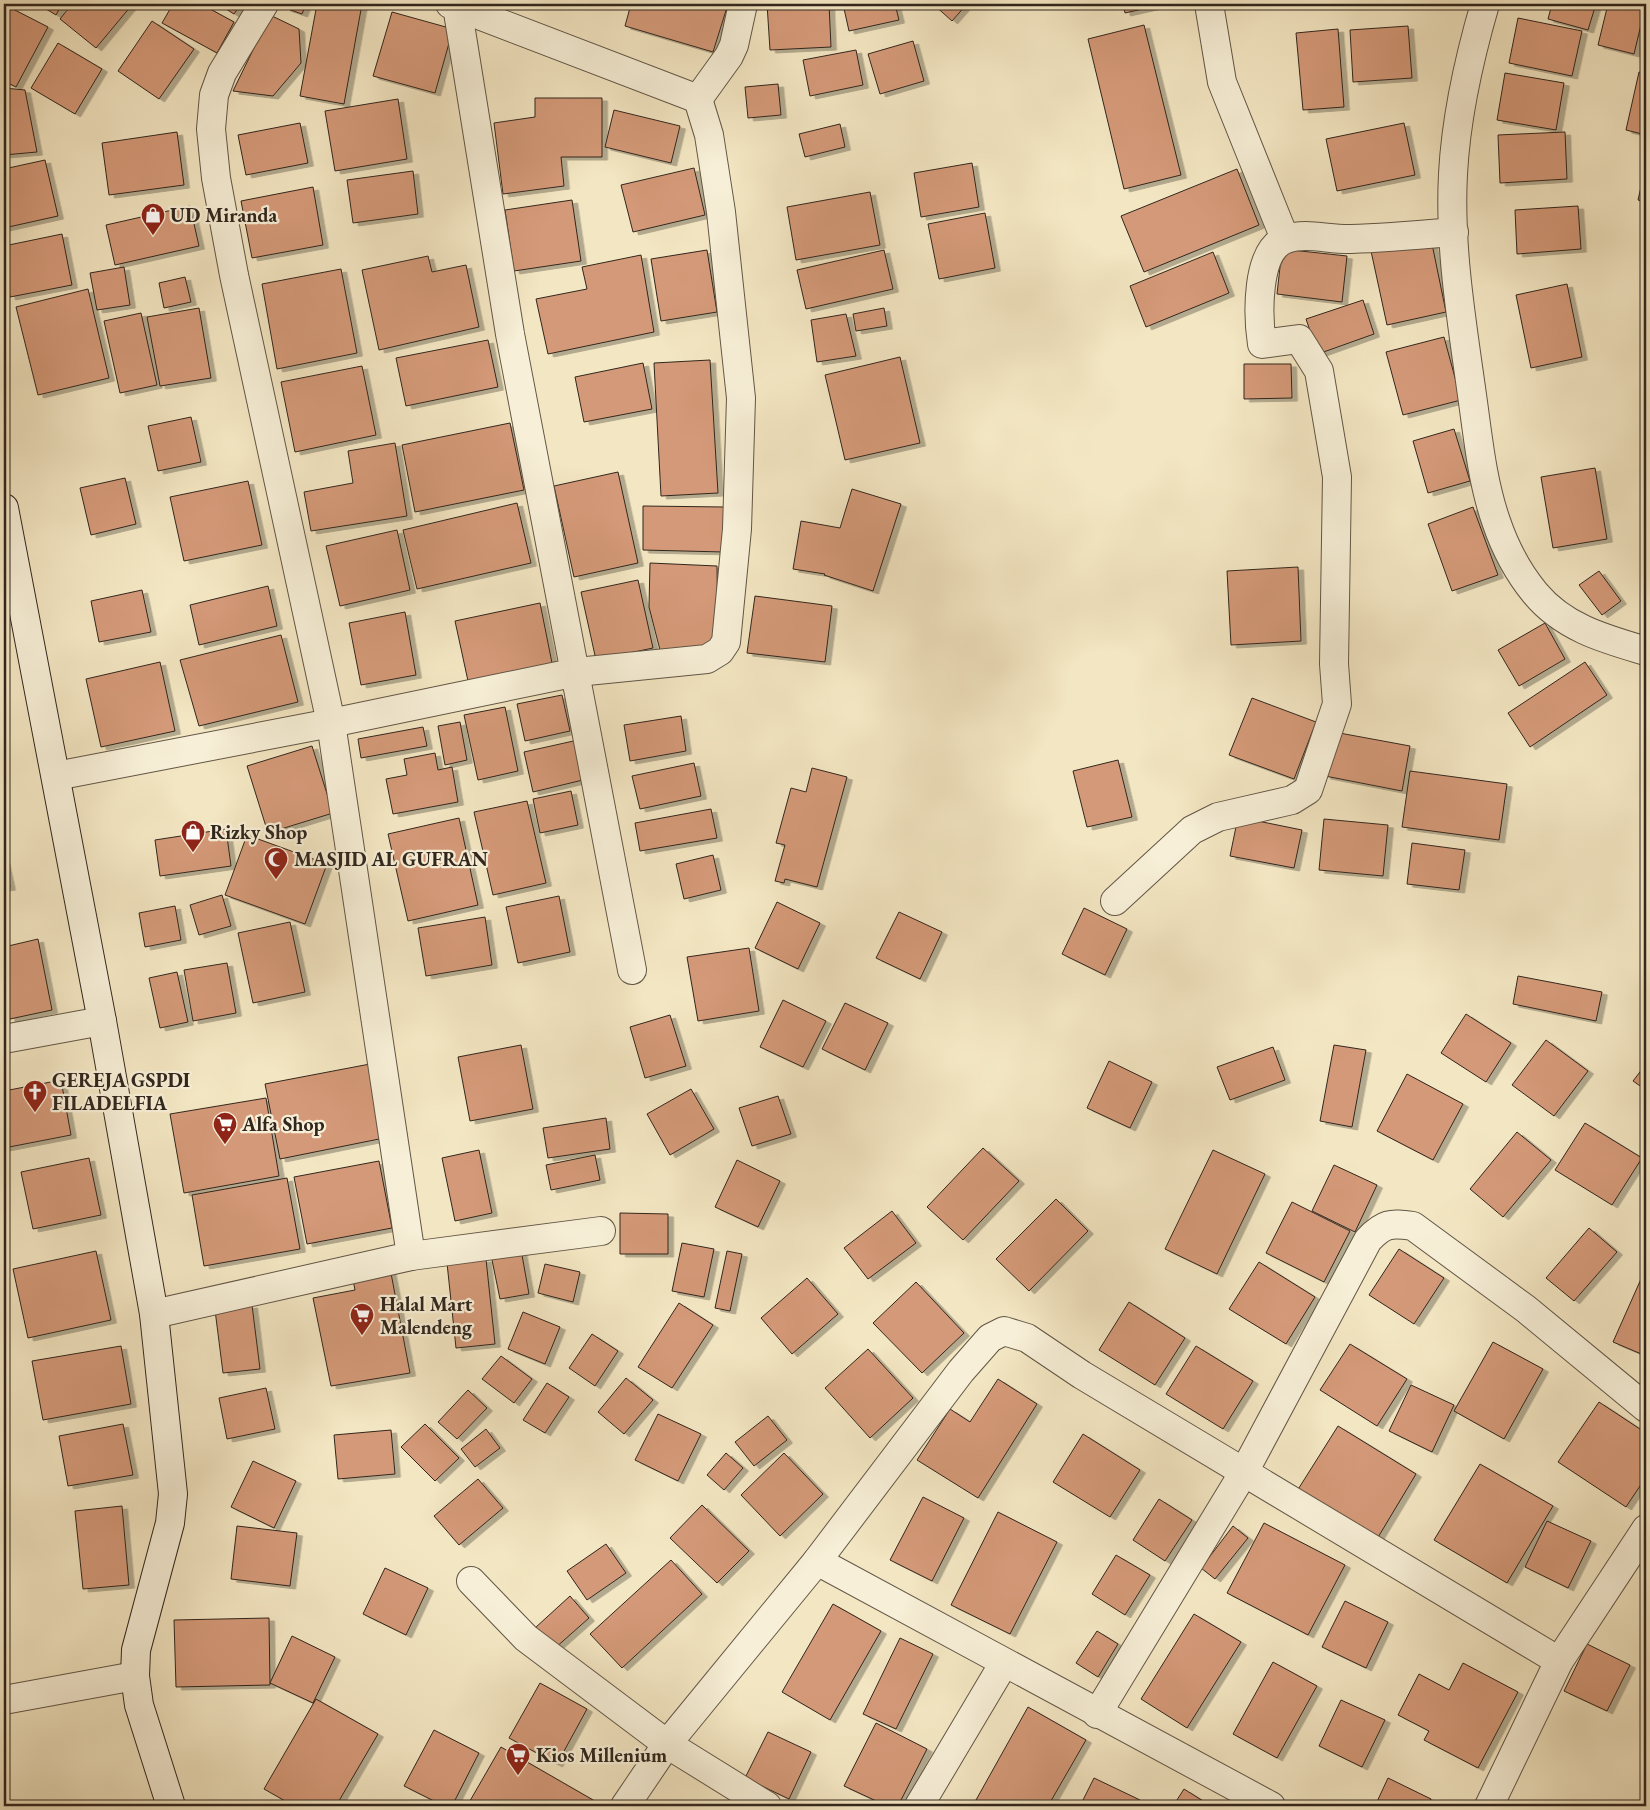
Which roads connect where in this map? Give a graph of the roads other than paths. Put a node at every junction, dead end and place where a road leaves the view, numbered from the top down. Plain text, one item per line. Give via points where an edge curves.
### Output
1 (264, 4) edge
2 (743, 4) edge
3 (1209, 4) edge
4 (1485, 4) edge
5 (453, 5) edge
6 (698, 99) junction
7 (1454, 232) junction
8 (1286, 239) junction
9 (4, 508) edge
10 (1646, 651) edge
11 (577, 672) junction
12 (331, 723) junction
13 (56, 776) junction
14 (1115, 901) dead end
15 (632, 970) dead end
16 (102, 1021) junction
17 (4, 1039) edge
18 (602, 1231) dead end
19 (411, 1256) junction
20 (154, 1314) junction
21 (1646, 1408) edge
22 (1244, 1472) junction
23 (1646, 1529) edge
24 (816, 1562) junction
25 (471, 1581) dead end
26 (1559, 1661) junction
27 (1004, 1664) junction
28 (135, 1676) junction
29 (4, 1700) edge
30 (1097, 1714) junction
31 (667, 1744) junction
32 (171, 1806) edge
33 (625, 1806) edge
34 (767, 1806) edge
35 (919, 1806) edge
36 (1271, 1806) edge
37 (1489, 1806) edge

1 - 12 street via 222,72 214,95 211,129 216,178 234,275
2 - 6 street via 730,56
3 - 8 street via 1222,82
4 - 7 street via 1472,49 1458,124 1453,175
5 - 6 street
5 - 11 street via 510,334
6 - 11 street via 709,134 721,212 741,398 737,529 726,642 720,651 707,659
7 - 8 street via 1349,240
7 - 10 street via 1465,343 1484,476 1506,547 1536,595 1563,620 1597,637
8 - 14 street via 1272,251 1264,266 1258,323 1262,344 1299,339 1319,371 1337,477 1334,664 1337,704 1308,790 1292,800 1218,816 1192,830
9 - 13 street
11 - 12 street
11 - 15 street
12 - 13 street
12 - 19 street
13 - 16 street
16 - 17 street
16 - 20 street
18 - 19 street
19 - 20 street
20 - 28 street via 173,1494 170,1523 136,1650
21 - 22 street via 1526,1309 1413,1226 1391,1224 1379,1229 1368,1240
22 - 24 street via 1082,1375 1027,1338 1004,1331 990,1338 961,1371
22 - 26 street
22 - 30 street
23 - 26 street
24 - 27 street
24 - 31 street
25 - 31 street via 526,1638
26 - 37 street
27 - 30 street
27 - 35 street
28 - 29 street
28 - 32 street via 139,1705
30 - 36 street
31 - 33 street
31 - 34 street

